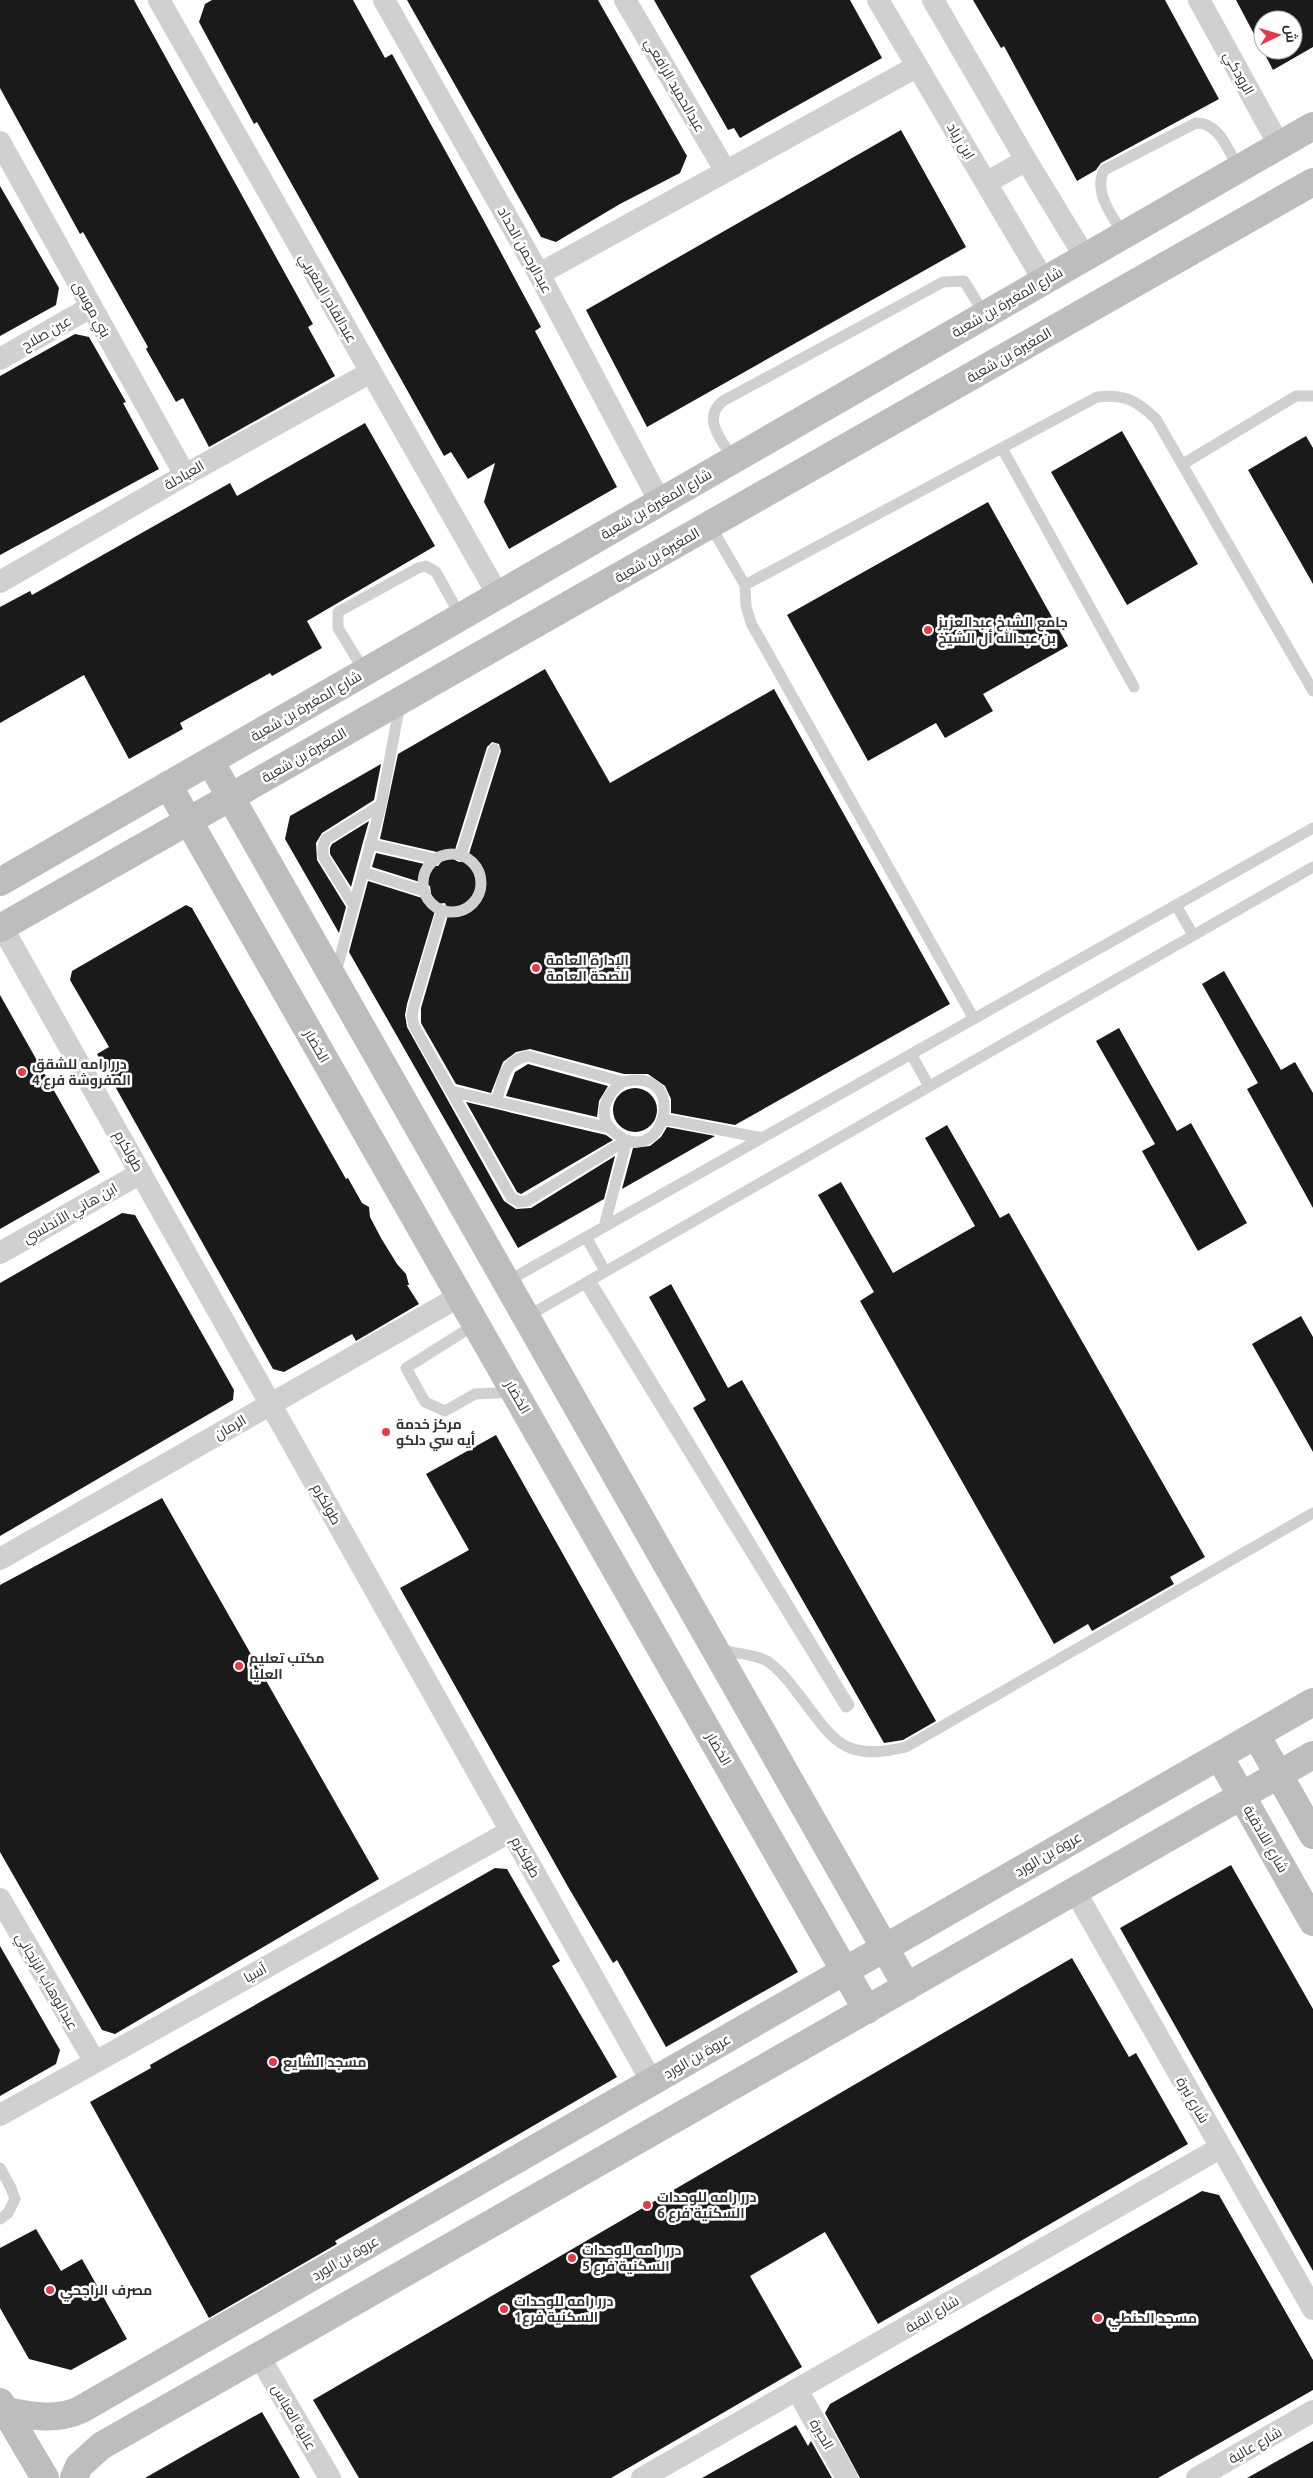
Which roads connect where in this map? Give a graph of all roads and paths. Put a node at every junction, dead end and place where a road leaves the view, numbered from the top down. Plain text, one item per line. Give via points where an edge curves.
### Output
1 (159, 0) edge
2 (384, 0) edge
3 (625, 0) edge
4 (878, 0) edge
5 (933, 0) edge
6 (1199, 0) edge
7 (916, 67) junction
8 (1313, 126) edge
9 (0, 142) edge
10 (1279, 145) junction
11 (1026, 160) junction
12 (1239, 168) junction
13 (725, 170) junction
14 (986, 182) junction
15 (1313, 182) edge
16 (1124, 235) junction
17 (1085, 257) junction
18 (539, 274) junction
19 (1044, 281) junction
20 (91, 306) junction
21 (984, 315) junction
22 (0, 358) edge
23 (370, 372) junction
24 (1313, 396) edge
25 (1002, 448) junction
26 (734, 460) junction
27 (1183, 464) junction
28 (185, 475) junction
29 (660, 502) junction
30 (710, 525) junction
31 (0, 582) edge
32 (745, 585) junction
33 (498, 595) junction
34 (461, 617) junction
35 (364, 672) junction
36 (1134, 687) dead end
37 (1313, 692) edge
38 (401, 700) junction
39 (494, 749) dead end
40 (210, 761) junction
41 (168, 785) junction
42 (230, 797) junction
43 (381, 805) junction
44 (188, 821) junction
45 (1313, 828) edge
46 (370, 844) junction
47 (461, 855) junction
48 (435, 859) junction
49 (1313, 867) edge
50 (363, 872) junction
51 (0, 882) edge
52 (424, 891) junction
53 (1176, 905) junction
54 (354, 906) junction
55 (442, 910) junction
56 (1, 928) edge
57 (1193, 936) junction
58 (334, 979) junction
59 (974, 1019) junction
60 (911, 1054) junction
61 (623, 1082) junction
62 (929, 1086) junction
63 (451, 1091) junction
64 (496, 1102) junction
65 (664, 1120) junction
66 (610, 1128) junction
67 (762, 1138) junction
68 (627, 1140) junction
69 (141, 1173) junction
70 (604, 1226) junction
71 (586, 1237) junction
72 (0, 1253) edge
73 (605, 1271) junction
74 (587, 1281) junction
75 (506, 1282) junction
76 (460, 1296) junction
77 (526, 1317) junction
78 (476, 1324) junction
79 (515, 1392) junction
80 (271, 1404) junction
81 (1313, 1513) edge
82 (0, 1559) edge
83 (716, 1650) junction
84 (1313, 1702) edge
85 (1256, 1735) junction
86 (1313, 1755) edge
87 (1219, 1756) junction
88 (1278, 1775) junction
89 (1242, 1796) junction
90 (511, 1831) junction
91 (1313, 1835) edge
92 (1075, 1891) junction
93 (0, 1899) edge
94 (1313, 1922) edge
95 (885, 1948) junction
96 (845, 1971) junction
97 (907, 1986) junction
98 (867, 2010) junction
99 (95, 2062) junction
100 (652, 2082) junction
101 (0, 2115) edge
102 (1220, 2148) junction
103 (0, 2168) edge
104 (0, 2219) edge
105 (1313, 2309) edge
106 (259, 2356) junction
107 (798, 2390) junction
108 (3, 2406) edge
109 (80, 2410) junction
110 (1313, 2411) edge
111 (101, 2446) junction
112 (45, 2478) edge
113 (74, 2478) edge
114 (330, 2478) edge
115 (642, 2478) edge
116 (847, 2478) edge
117 (1197, 2478) edge

1 - 23 street, عبدالقادر المغربي
2 - 18 street, عبدالرحمن الحداد
3 - 13 street, عبدالحميد الرافعي
4 - 7 street, ابن زياد
5 - 11 street
6 - 10 street, الرودكي
7 - 13 street
7 - 14 street, ابن زياد
8 - 10 street, شارع المغيرة بن شعبة
9 - 20 street, بني موسى
10 - 12 street, شارع المغيرة بن شعبة
11 - 14 street
11 - 17 street
12 - 16 street, شارع المغيرة بن شعبة
12 - 16 lane via 1214,127 1196,123 1104,170 1099,180 1100,192
13 - 18 street
14 - 19 street, ابن زياد
15 - 30 street, المغيرة بن شعبة
16 - 17 street, شارع المغيرة بن شعبة
17 - 19 street, شارع المغيرة بن شعبة
18 - 29 street, عبدالرحمن الحداد
19 - 21 street, شارع المغيرة بن شعبة
20 - 22 street, عين صلاح
20 - 28 street, بني موسى
21 - 26 street, شارع المغيرة بن شعبة
21 - 26 lane via 964,282 943,282 723,401 715,407 712,417 716,433
23 - 28 street, العبادلة
23 - 33 street, عبدالقادر المغربي
24 - 27 lane via 1296,396
25 - 27 lane via 1097,397 1117,395 1139,403 1156,419
25 - 32 lane
25 - 36 lane
26 - 29 street, شارع المغيرة بن شعبة
27 - 37 lane
28 - 31 street, العبادلة
29 - 33 street, شارع المغيرة بن شعبة
30 - 32 lane
30 - 38 street, المغيرة بن شعبة
32 - 59 lane via 750,623
33 - 34 street, شارع المغيرة بن شعبة
34 - 35 street, شارع المغيرة بن شعبة
34 - 35 lane via 436,572 426,566 338,612 338,628
35 - 40 street, شارع المغيرة بن شعبة
38 - 42 street, المغيرة بن شعبة
38 - 43 lane
39 - 47 lane
40 - 41 street, شارع المغيرة بن شعبة
40 - 42 street
41 - 44 street, الخضار
41 - 51 street, شارع المغيرة بن شعبة
42 - 44 street, المغيرة بن شعبة
42 - 58 street
43 - 46 lane
43 - 54 lane via 326,839 323,846 323,856
44 - 56 street, المغيرة بن شعبة
44 - 76 street, الخضار
45 - 53 lane
46 - 48 lane
46 - 50 lane
47 - 48 lane via 443,854
47 - 55 lane via 476,866 481,883 479,892 460,911
48 - 52 lane via 424,873
49 - 57 lane
50 - 52 lane
50 - 54 lane
52 - 55 lane via 434,906
53 - 57 lane
53 - 59 lane
54 - 58 lane
55 - 63 lane via 412,1016 414,1026
56 - 69 street, طولكرم
57 - 62 lane
58 - 75 street
59 - 60 lane
60 - 62 lane
60 - 67 lane
61 - 64 lane via 528,1056 515,1058 508,1065
61 - 65 lane via 632,1080 651,1084 664,1100
61 - 66 lane via 609,1094 606,1102 604,1111
62 - 73 lane
63 - 64 lane
63 - 68 lane via 511,1197 518,1202 527,1201
64 - 66 lane
65 - 67 lane
65 - 68 lane via 653,1135 644,1140
66 - 68 lane
67 - 70 lane
68 - 70 lane
69 - 72 street, ابن هاني الأندلسي
69 - 80 street, طولكرم
70 - 71 lane
71 - 73 lane
71 - 75 lane
73 - 74 lane
74 - 74 lane via 846,1707 849,1705
74 - 77 lane
75 - 77 street
76 - 78 street, الخضار
76 - 80 street, الرمان
77 - 83 street
78 - 79 street, الخضار
78 - 79 lane via 406,1368 425,1402 445,1411 475,1394
79 - 96 street, الخضار
80 - 82 street, الرمان
80 - 90 street, طولكرم
81 - 83 lane via 906,1747 882,1753 858,1751 837,1742 782,1672 765,1660
83 - 95 street
84 - 85 street, عروة بن الورد
85 - 87 street, عروة بن الورد
85 - 88 street
86 - 88 street
87 - 89 street, شارع اللاذقية
87 - 95 street, عروة بن الورد
88 - 89 street
88 - 91 street
89 - 92 street
89 - 94 street, شارع اللاذقية
90 - 99 street, آسيا
90 - 100 street, طولكرم
92 - 97 street
92 - 102 street, شارع نبرة
93 - 99 street, عبدالوهاب الزنجاني
95 - 96 street, عروة بن الورد
95 - 97 street
96 - 98 street, الخضار
96 - 100 street, عروة بن الورد
97 - 98 street
98 - 106 street
99 - 101 street, آسيا
100 - 109 street, عروة بن الورد
102 - 105 street, شارع نبرة
102 - 107 street, شارع القبة
103 - 104 lane via 15,2199 8,2213
106 - 111 street
106 - 114 street, عالية العباس
107 - 115 street, شارع القبة
107 - 116 street, الحيرة
108 - 109 street, عروة بن الورد via 49,2418
108 - 112 street
109 - 111 street via 82,2432 88,2442
110 - 117 street, شارع عالية
111 - 113 street via 79,2466

